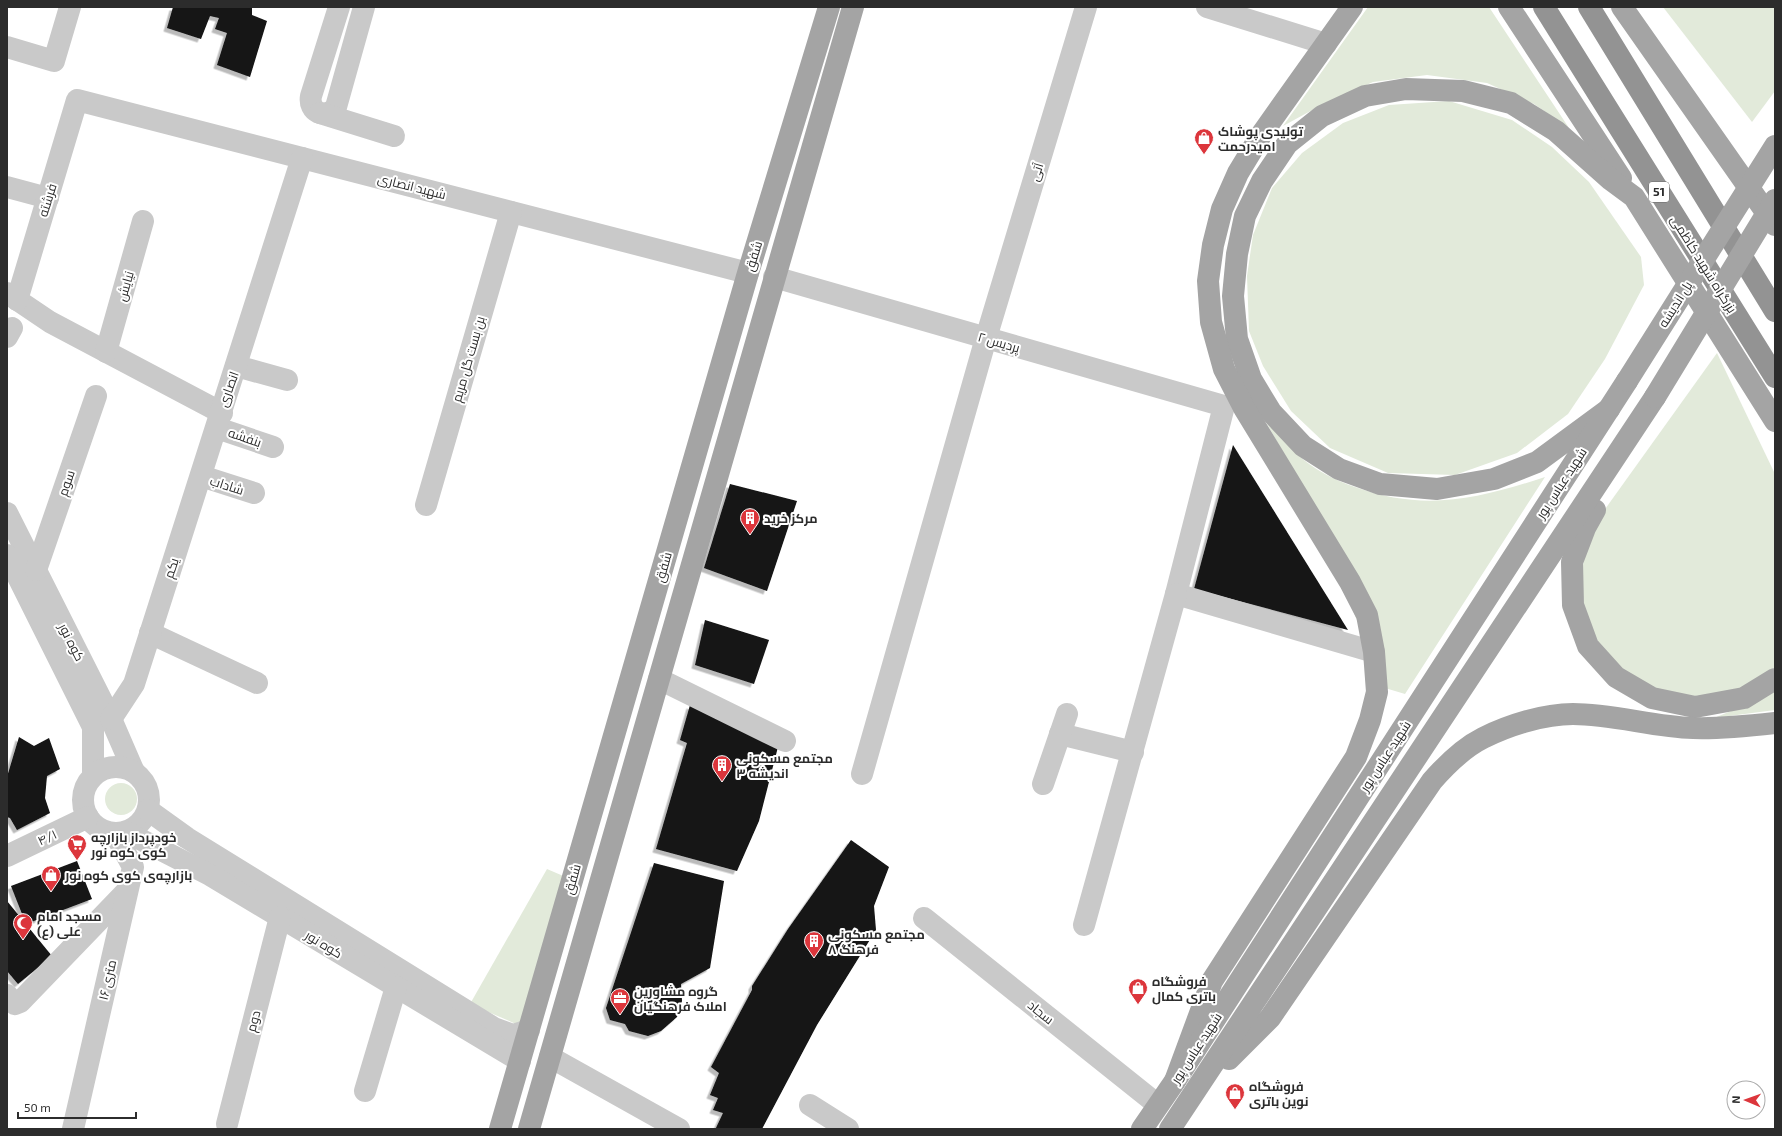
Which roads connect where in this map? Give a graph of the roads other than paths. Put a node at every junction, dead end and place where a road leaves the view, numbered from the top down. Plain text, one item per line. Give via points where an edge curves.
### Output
1 (70, 7) edge
2 (339, 7) edge
3 (364, 7) edge
4 (829, 7) edge
5 (853, 7) edge
6 (1086, 7) edge
7 (1207, 7) edge
8 (1352, 7) edge
9 (1544, 7) edge
10 (1589, 7) edge
11 (1624, 8) edge
12 (1511, 10) edge
13 (1326, 44) junction
14 (7, 47) edge
15 (77, 100) joint
16 (320, 113) junction
17 (394, 136) dead end
18 (1775, 146) edge
19 (302, 158) junction
20 (7, 186) edge
21 (1634, 197) junction
22 (48, 198) junction
23 (1775, 200) edge
24 (511, 212) junction
25 (143, 221) dead end
26 (1775, 225) edge
27 (748, 272) junction
28 (774, 277) junction
29 (12, 297) edge
30 (1775, 311) edge
31 (986, 338) junction
32 (106, 352) junction
33 (236, 366) junction
34 (1775, 378) edge
35 (287, 380) dead end
36 (1627, 382) joint
37 (96, 396) dead end
38 (1762, 399) junction
39 (1609, 409) junction
40 (219, 420) junction
41 (1775, 421) edge
42 (1635, 428) junction
43 (1775, 432) edge
44 (273, 447) dead end
45 (201, 476) junction
46 (254, 494) dead end
47 (426, 505) dead end
48 (7, 513) edge
49 (7, 555) edge
50 (36, 570) junction
51 (1176, 594) junction
52 (150, 633) junction
53 (1374, 652) junction
54 (659, 679) junction
55 (1775, 679) edge
56 (257, 683) dead end
57 (111, 719) junction
58 (1775, 723) edge
59 (785, 741) dead end
60 (1133, 752) junction
61 (134, 772) junction
62 (862, 774) dead end
63 (93, 776) junction
64 (1043, 784) dead end
65 (148, 810) junction
66 (88, 817) junction
67 (120, 833) junction
68 (7, 856) edge
69 (126, 892) junction
70 (280, 918) junction
71 (924, 918) dead end
72 (1084, 925) dead end
73 (396, 987) junction
74 (7, 995) edge
75 (510, 1048) junction
76 (550, 1057) junction
77 (1175, 1081) junction
78 (366, 1091) dead end
79 (1194, 1094) junction
80 (810, 1105) dead end
81 (1158, 1105) junction
82 (227, 1124) dead end
83 (73, 1129) edge
84 (500, 1129) edge
85 (529, 1129) edge
86 (679, 1129) edge
87 (848, 1129) edge
88 (1142, 1129) edge
89 (1170, 1129) edge

1 - 14 street via 54,61
2 - 16 street via 311,96 311,104 316,112
3 - 16 street via 336,107 329,113
4 - 27 main road, شفق
5 - 28 main road, شفق
6 - 31 street, آتی
7 - 13 street
8 - 13 main road
9 - 34 highway, بزرگراه شهید کاظمی / 51
10 - 30 highway
11 - 26 main road
12 - 21 main road
13 - 53 main road via 1261,135 1238,173 1222,209 1208,281 1211,322 1224,369 1244,408 1367,616
15 - 19 street, شهید انصاری
15 - 22 street, فرشته
16 - 17 street
18 - 36 main road, پل اندیشه, bridge
19 - 24 street, شهید انصاری
19 - 33 street, انصاری
20 - 22 street
21 - 38 main road
21 - 39 main road via 1556,131 1511,103 1463,91 1406,89 1365,96 1322,116 1287,144 1262,181 1245,216 1237,254 1233,296 1237,339 1251,379 1271,412 1303,446 1339,469 1380,484 1437,489 1494,479 1537,462
22 - 29 street, فرشته
23 - 42 main road, شهید عباس پور, bridge
24 - 27 street, شهید انصاری
24 - 47 street, بن بست گل مریم
25 - 32 street, نیایش
27 - 75 main road, شفق via 529,1030
28 - 31 street, پردیس ۲
28 - 54 main road, شفق
29 - 32 street, انصاری via 50,322
31 - 51 street, پردیس ۲ via 1224,406
31 - 62 street, آتی
32 - 40 street, انصاری
33 - 35 street
33 - 40 street, انصاری
36 - 39 main road, شهید عباس پور
37 - 50 street, سوم
38 - 41 main road
38 - 43 main road
39 - 77 main road, شهید عباس پور
40 - 44 street, بنفشه
40 - 45 street, یکم
42 - 55 main road via 1622,460 1585,528 1572,562 1573,605 1588,646 1616,677 1652,698 1695,707 1744,698
42 - 79 main road, شهید عباس پور
45 - 46 street, شاداب
45 - 52 street, یکم
48 - 50 street, کوه نور
49 - 63 street, کوه نور via 93,727
50 - 57 street, کوه نور
51 - 53 street
51 - 60 street
52 - 56 street
52 - 57 street, یکم via 134,684
53 - 77 main road via 1377,692 1356,757 1212,980
54 - 59 street
54 - 76 main road, شفق
57 - 61 street, کوه نور
58 - 79 main road via 1731,728 1692,728 1573,714 1539,719 1507,728 1482,739 1448,764 1432,781 1270,1018
60 - 64 street via 1064,724
60 - 72 street
61 - 63 street via 113,767
61 - 65 street via 147,788 150,799
63 - 66 street via 83,796
65 - 67 street via 140,824
65 - 75 street, کوه نور via 188,838 494,1028
66 - 67 street via 104,832
66 - 68 street, ۴/۱
67 - 69 street, ۱۶ متری via 133,867
67 - 70 street, کوه نور via 210,876
69 - 74 street via 20,1002 16,1004
69 - 83 street, ۱۶ متری
70 - 73 street, کوه نور
70 - 82 street, دوم
71 - 81 street, سجاد
73 - 75 street, کوه نور
73 - 78 street
75 - 84 main road, شفق
76 - 85 main road, شفق
76 - 86 street
77 - 81 main road, شهید عباس پور
79 - 89 main road, شهید عباس پور
80 - 87 street
81 - 88 main road, شهید عباس پور

